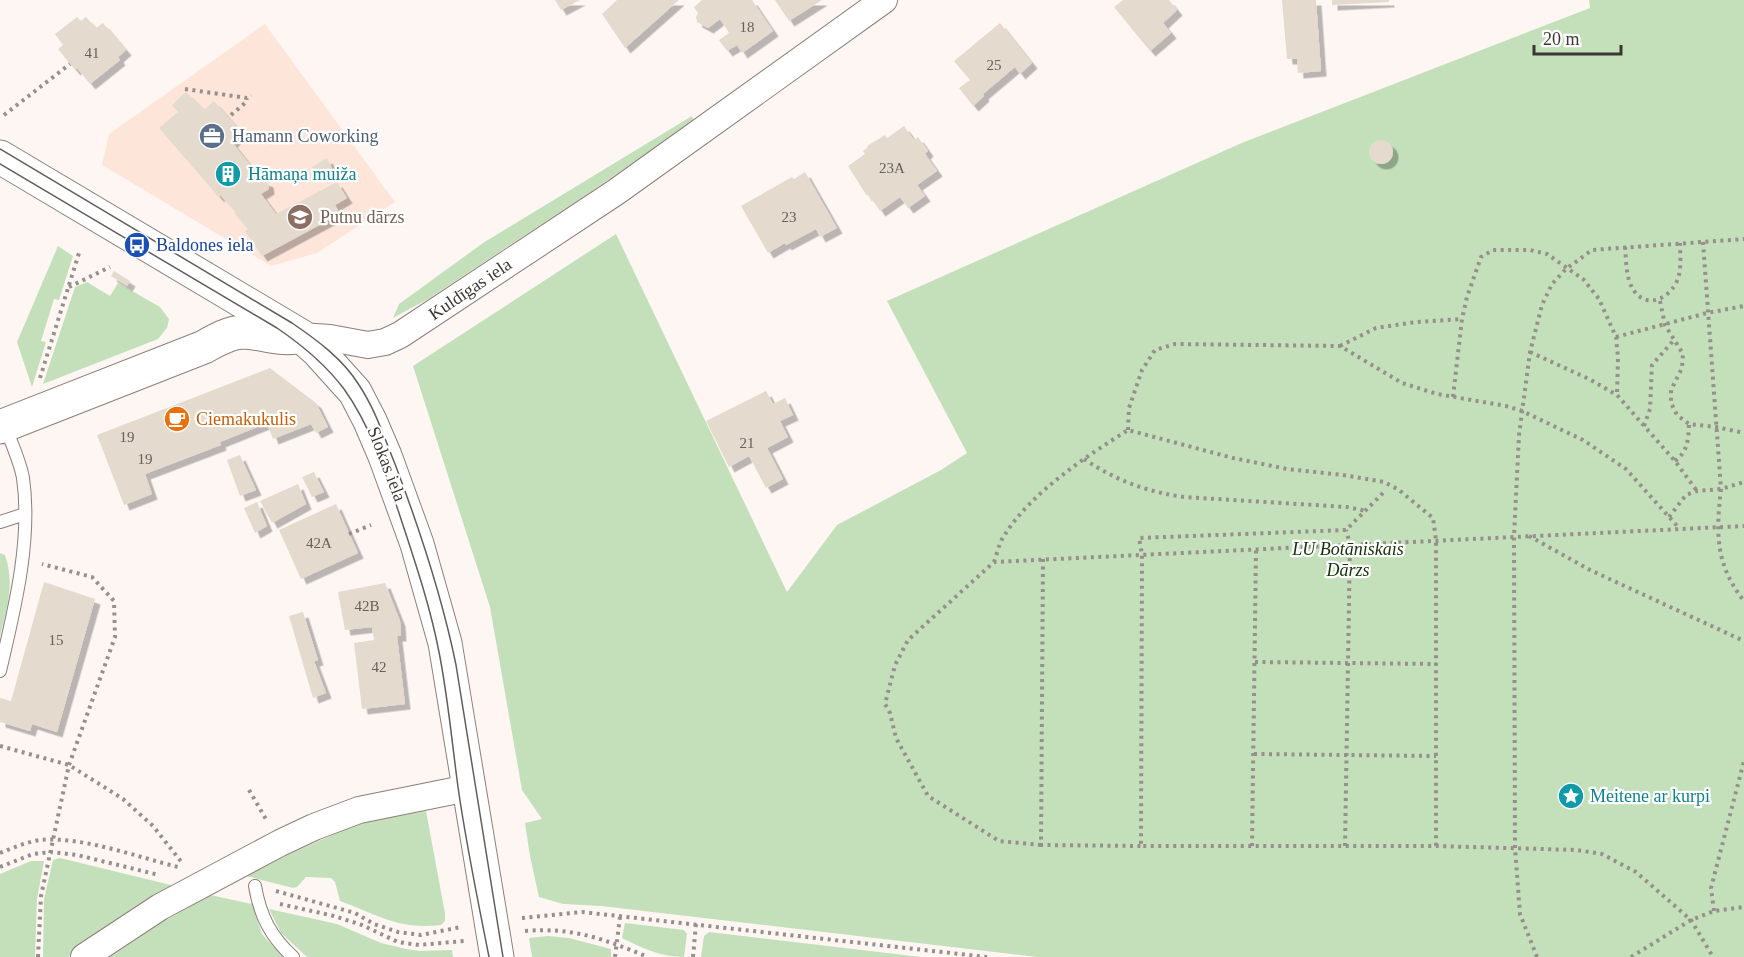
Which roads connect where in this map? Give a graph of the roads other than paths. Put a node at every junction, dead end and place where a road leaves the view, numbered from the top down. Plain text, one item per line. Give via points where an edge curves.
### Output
1 (884, 0) edge
2 (0, 157) edge
3 (301, 336) junction
4 (3, 426) edge
5 (25, 514) junction
6 (0, 522) edge
7 (0, 671) edge
8 (468, 788) junction
9 (255, 886) dead end
10 (84, 957) edge
11 (293, 957) edge
12 (497, 957) edge

1 - 3 street, Kuldīgas iela via 616,192 400,335 368,345
2 - 3 main road, Slokas iela
3 - 4 main road, Kuldīgas iela via 277,338 244,332 226,335
3 - 8 main road, Slokas iela via 355,392 401,499 445,643
4 - 5 lane via 23,477
5 - 6 lane
5 - 7 lane via 16,605
8 - 10 street via 359,810 280,843 160,907
8 - 12 main road, Slokas iela
9 - 11 lane via 266,922 277,942

